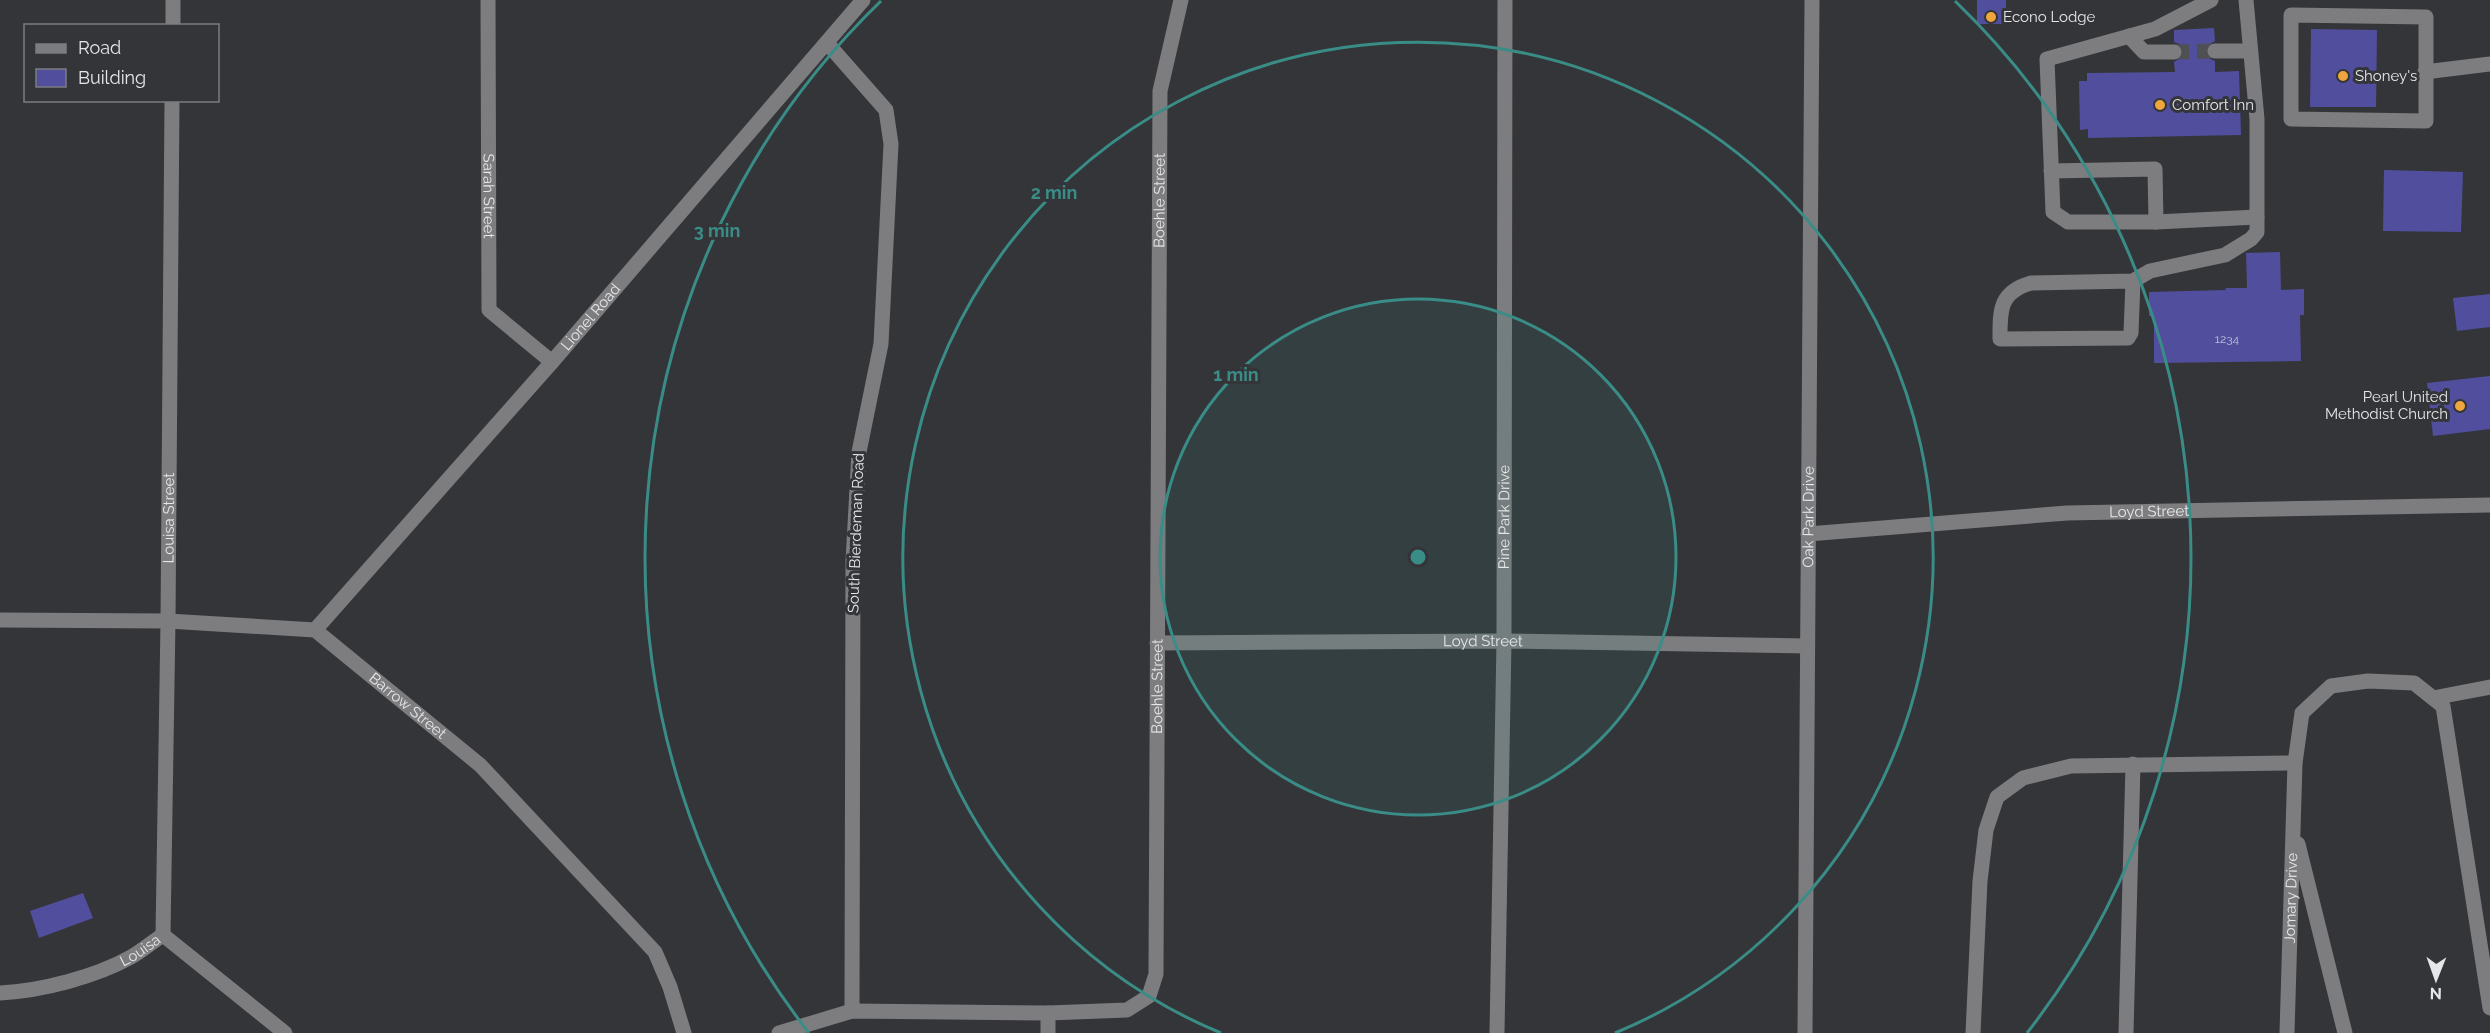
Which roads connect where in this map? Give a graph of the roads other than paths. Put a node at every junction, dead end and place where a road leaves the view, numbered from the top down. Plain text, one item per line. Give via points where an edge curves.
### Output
1 (173, 0) edge
2 (488, 0) edge
3 (1181, 0) edge
4 (1505, 0) edge
5 (1812, 0) edge
6 (2211, 0) edge
7 (2246, 0) edge
8 (858, 3) edge
9 (173, 24) edge
10 (2129, 36) junction
11 (827, 43) junction
12 (2215, 51) tunnel mouth
13 (2249, 51) junction
14 (2174, 52) tunnel mouth
15 (2490, 64) edge
16 (2426, 72) junction
17 (172, 102) edge
18 (2051, 171) junction
19 (2257, 217) junction
20 (2156, 222) junction
21 (2133, 280) junction
22 (552, 362) junction
23 (2490, 505) edge
24 (1809, 534) junction
25 (0, 620) edge
26 (168, 621) junction
27 (315, 630) junction
28 (1503, 641) junction
29 (1157, 643) junction
30 (1807, 646) junction
31 (2490, 687) edge
32 (2433, 698) junction
33 (2295, 763) junction
34 (2133, 764) junction
35 (2293, 823) junction
36 (162, 935) junction
37 (0, 993) edge
38 (2490, 1008) edge
39 (852, 1011) junction
40 (1048, 1013) junction
41 (285, 1033) edge
42 (684, 1033) edge
43 (779, 1033) edge
44 (1048, 1033) edge
45 (1497, 1033) edge
46 (1805, 1033) edge
47 (1973, 1033) edge
48 (2126, 1033) edge
49 (2287, 1033) edge
50 (2345, 1033) edge

1 - 9 street
2 - 22 street, Sarah Street via 489,310
3 - 29 street, Boehle Street via 1160,91
4 - 28 street, Pine Park Drive
5 - 24 street, Oak Park Drive
6 - 10 street via 2155,29
7 - 13 street
8 - 11 street, Lionel Road
10 - 14 street via 2144,52
10 - 18 street via 2047,59
11 - 22 street, Lionel Road
11 - 39 street, South Bierdeman Road via 886,110 891,144 881,344 859,452 853,562
12 - 13 street
13 - 19 street via 2257,119
15 - 16 street
16 - 16 street via 2426,17 2291,15 2291,119 2426,121
17 - 26 street, Louisa Street
18 - 20 street via 2053,212 2068,222
18 - 20 street via 2155,169
19 - 20 street
19 - 21 street via 2257,232 2225,255 2150,271
21 - 21 street via 2018,287 2001,305 2000,339 2128,338 2132,333
22 - 27 street, Lionel Road
23 - 24 street, Loyd Street via 2067,513
24 - 30 street, Oak Park Drive
25 - 26 street
26 - 27 street
26 - 36 street, Louisa Street
27 - 42 street, Barrow Street via 480,765 655,952
28 - 29 street, Loyd Street
28 - 30 street, Loyd Street
28 - 45 street, Pine Park Drive
29 - 40 street, Boehle Street via 1156,974 1149,996 1127,1010
30 - 46 street, Oak Park Drive
31 - 32 street
32 - 33 street, Jomary Drive via 2414,683 2368,681 2331,686 2302,713
32 - 38 street via 2443,706
33 - 34 street
33 - 35 street, Jomary Drive
34 - 47 street via 2070,765 2023,778 1997,797 1986,830 1980,881
34 - 48 street
35 - 49 street, Jomary Drive
35 - 50 street
36 - 37 street, Louisa via 131,957 82,977 25,992
36 - 41 street, Louisa
39 - 40 street, Boehle Street
39 - 43 street, Boehle Street
40 - 44 street

